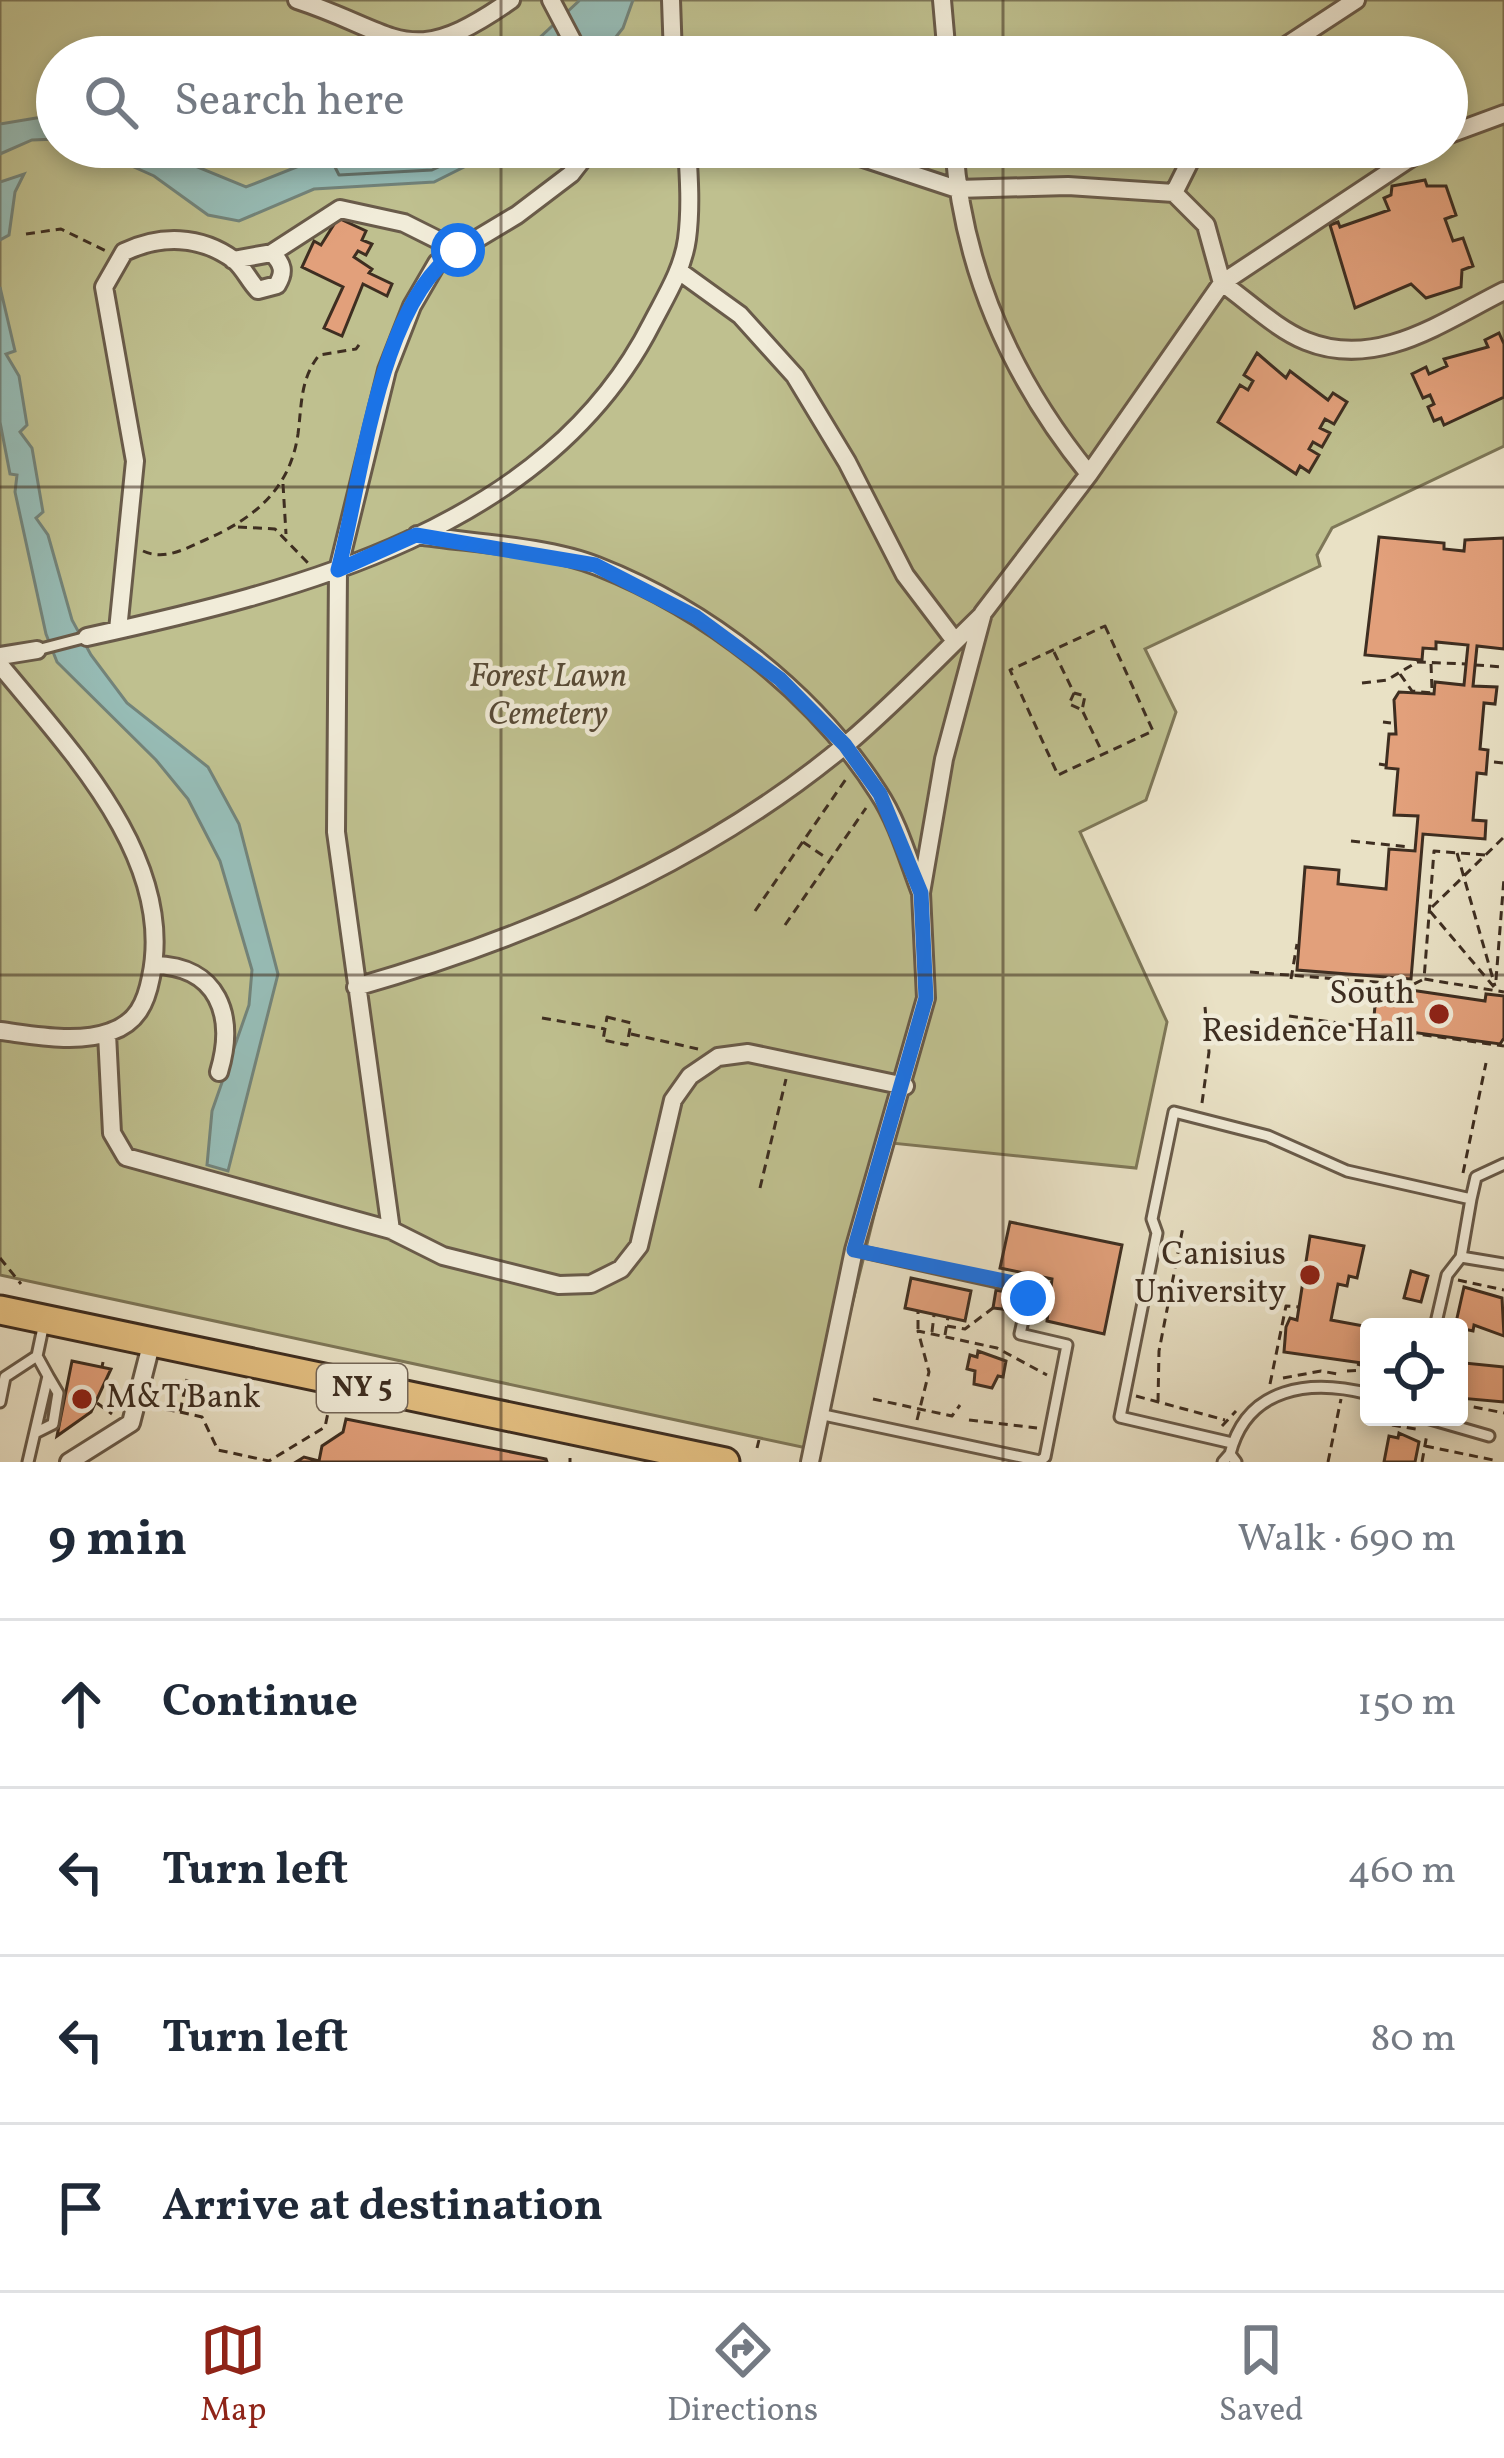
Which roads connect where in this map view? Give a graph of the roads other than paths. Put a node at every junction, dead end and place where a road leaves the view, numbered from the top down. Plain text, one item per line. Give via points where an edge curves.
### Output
1 (297, 0) edge
2 (511, 0) edge
3 (671, 0) edge
4 (942, 0) edge
5 (1356, 0) edge
6 (554, 8) edge
7 (386, 36) edge
8 (448, 36) edge
9 (569, 36) edge
10 (672, 36) edge
11 (945, 36) edge
12 (1301, 36) edge
13 (1504, 114) edge
14 (1468, 127) edge
15 (576, 168) edge
16 (687, 168) edge
17 (894, 168) edge
18 (956, 168) edge
19 (1186, 168) edge
20 (1395, 168) edge
21 (957, 189) junction
22 (1174, 193) junction
23 (458, 250) junction
24 (272, 254) junction
25 (233, 260) junction
26 (679, 271) junction
27 (1222, 283) junction
28 (1504, 291) edge
29 (1089, 474) junction
30 (416, 535) junction
31 (338, 570) junction
32 (983, 614) junction
33 (118, 630) junction
34 (87, 637) joint
35 (956, 640) junction
36 (37, 650) joint
37 (0, 661) edge
38 (845, 745) junction
39 (921, 893) junction
40 (154, 965) junction
41 (356, 987) junction
42 (0, 1030) edge
43 (107, 1034) junction
44 (219, 1072) dead end
45 (905, 1087) junction
46 (1504, 1164) edge
47 (1465, 1198) junction
48 (391, 1230) junction
49 (854, 1250) junction
50 (1461, 1257) junction
51 (1504, 1264) edge
52 (0, 1310) edge
53 (1437, 1318) edge
54 (44, 1322) junction
55 (151, 1345) junction
56 (37, 1357) junction
57 (1360, 1392) edge
58 (0, 1402) edge
59 (819, 1414) junction
60 (1454, 1426) edge
61 (1489, 1436) dead end
62 (1230, 1455) edge
63 (992, 1456) edge
64 (28, 1462) edge
65 (69, 1462) edge
66 (725, 1462) edge
67 (810, 1462) edge

1 - 7 street
2 - 8 street
3 - 10 street
4 - 11 street
5 - 12 street
6 - 9 street
13 - 14 street
15 - 23 street
16 - 26 street
17 - 21 street
18 - 21 street
19 - 22 street
20 - 27 street
21 - 22 street
21 - 29 street via 970,259 1004,346 1048,424
22 - 27 street via 1206,225
23 - 24 street via 404,223 340,209
23 - 31 street via 437,263 387,370
24 - 25 street
24 - 25 street via 282,278 262,290
25 - 33 street via 190,240 147,241 118,258 104,287 135,461
26 - 30 street via 601,406 540,463
26 - 35 street via 740,314 795,376 905,575
27 - 28 street via 1303,340 1352,354 1401,343
27 - 29 street
29 - 32 street
30 - 31 street
30 - 38 street via 595,565 696,617 780,679
31 - 33 street
31 - 41 street via 336,832
32 - 35 street
32 - 39 street via 944,759
33 - 34 street
34 - 36 lane
35 - 38 street
36 - 37 street
37 - 40 street via 60,737 133,855 152,901
38 - 39 street via 880,794
38 - 41 street via 734,824 588,905 457,958
39 - 45 street via 926,998
40 - 43 street via 145,1004
40 - 44 street via 182,965 204,976 228,1043
41 - 48 street
42 - 43 street
43 - 48 street via 112,1133 126,1157
45 - 48 street via 748,1053 718,1057 673,1100 640,1246 621,1269 591,1284 559,1285 443,1256
45 - 49 street
46 - 47 lane via 1476,1178
47 - 50 lane
47 - 62 lane via 1347,1171 1268,1136 1174,1112 1120,1417
49 - 59 street
49 - 63 lane via 1019,1284 1028,1298 1020,1334 1066,1345 1045,1457
50 - 51 lane
50 - 53 lane via 1447,1275
52 - 54 main road, NY 5
54 - 55 main road, NY 5
54 - 56 lane
55 - 65 street via 131,1423
55 - 66 main road, NY 5
56 - 58 lane via 5,1377
56 - 64 lane via 48,1376
57 - 62 lane via 1316,1384 1277,1394 1246,1418
59 - 63 lane
59 - 67 street
60 - 61 lane

